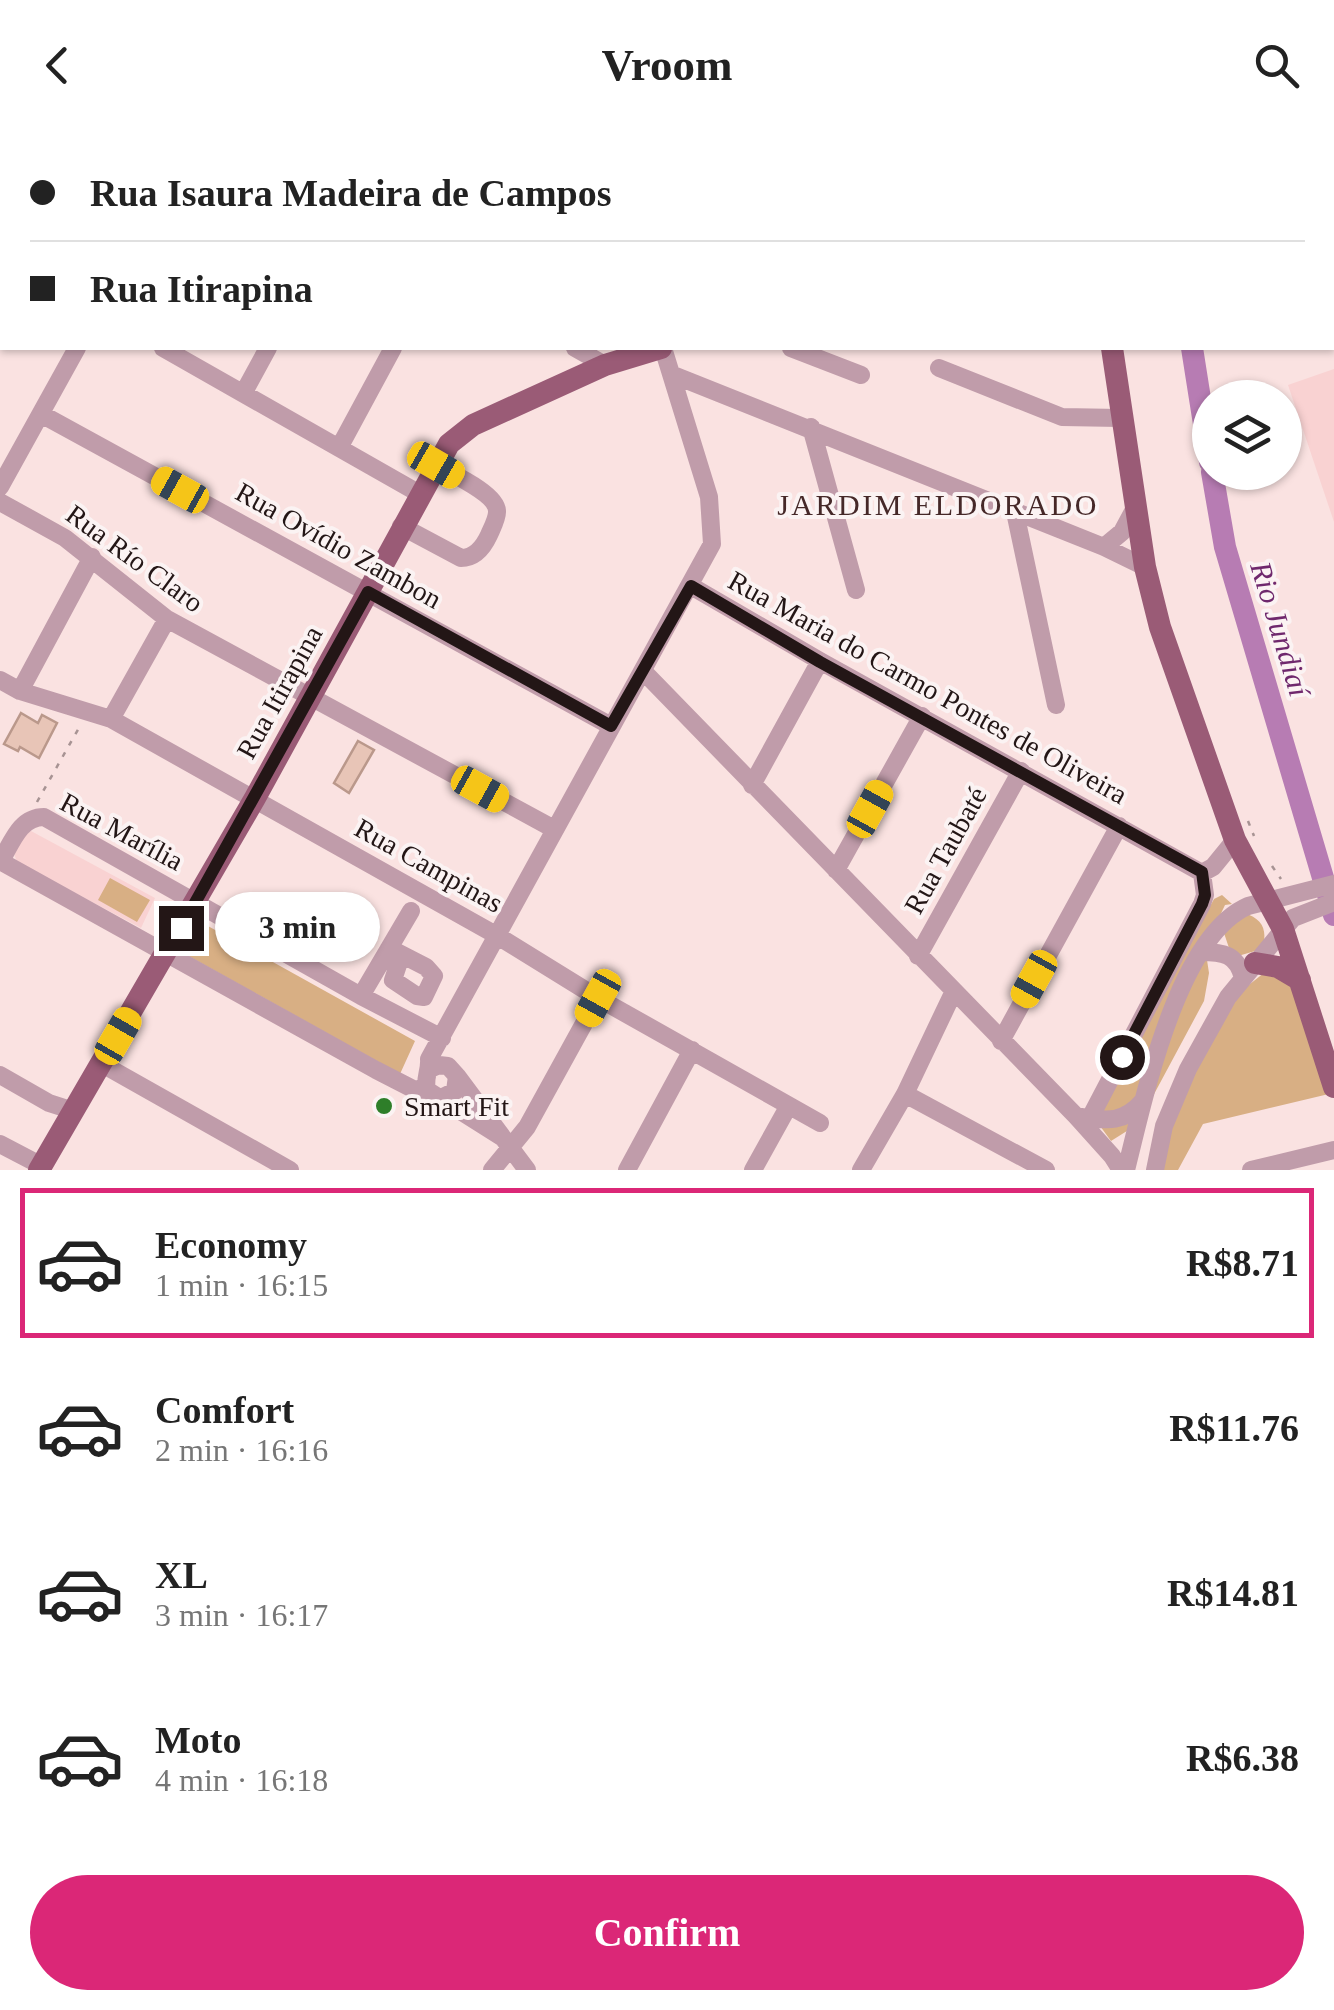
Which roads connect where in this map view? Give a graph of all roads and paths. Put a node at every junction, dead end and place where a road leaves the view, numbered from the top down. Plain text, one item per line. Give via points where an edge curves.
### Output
1 (76, 350) edge
2 (167, 350) edge
3 (267, 350) edge
4 (392, 350) edge
5 (579, 350) edge
6 (655, 350) edge
7 (663, 350) edge
8 (796, 350) edge
9 (1112, 350) edge
10 (605, 365) junction
11 (939, 368) dead end
12 (671, 374) junction
13 (862, 375) dead end
14 (244, 392) junction
15 (41, 414) junction
16 (1120, 418) junction
17 (811, 427) junction
18 (339, 448) junction
19 (436, 465) junction
20 (0, 487) edge
21 (420, 494) junction
22 (0, 502) edge
23 (1136, 506) junction
24 (1014, 512) junction
25 (401, 526) junction
26 (1104, 547) junction
27 (92, 557) junction
28 (1144, 566) junction
29 (691, 586) junction
30 (856, 590) dead end
31 (368, 592) junction
32 (167, 620) junction
33 (820, 662) junction
34 (642, 672) junction
35 (0, 680) edge
36 (20, 691) junction
37 (311, 696) junction
38 (1056, 705) dead end
39 (88, 712) junction
40 (922, 716) junction
41 (111, 719) junction
42 (611, 726) junction
43 (1021, 771) junction
44 (752, 785) junction
45 (254, 798) junction
46 (1246, 816) dead end
47 (27, 820) junction
48 (1119, 826) junction
49 (554, 829) junction
50 (1244, 837) junction
51 (1, 861) edge
52 (1266, 863) dead end
53 (836, 870) junction
54 (1202, 872) junction
55 (1334, 884) edge
56 (1288, 901) junction
57 (195, 902) junction
58 (1334, 902) edge
59 (411, 911) dead end
60 (1283, 929) junction
61 (496, 935) junction
62 (1201, 952) junction
63 (166, 953) junction
64 (918, 956) junction
65 (1248, 971) junction
66 (1300, 980) junction
67 (953, 993) junction
68 (361, 996) junction
69 (598, 998) junction
70 (442, 1038) junction
71 (1001, 1041) junction
72 (692, 1050) junction
73 (102, 1064) junction
74 (430, 1069) junction
75 (455, 1072) junction
76 (0, 1074) edge
77 (1334, 1087) edge
78 (434, 1094) junction
79 (905, 1094) junction
80 (1143, 1100) junction
81 (788, 1108) junction
82 (74, 1111) junction
83 (1082, 1117) junction
84 (820, 1123) dead end
85 (507, 1142) junction
86 (0, 1144) edge
87 (1334, 1150) edge
88 (1012, 1151) junction
89 (44, 1168) edge
90 (290, 1170) edge
91 (492, 1170) edge
92 (528, 1170) edge
93 (626, 1170) edge
94 (754, 1170) edge
95 (861, 1170) edge
96 (1002, 1170) edge
97 (1046, 1170) edge
98 (1124, 1170) edge
99 (1155, 1170) edge
100 (1251, 1170) edge

1 - 15 street
2 - 14 street
3 - 14 street
4 - 18 street
5 - 10 street
6 - 10 main road, Rua Itirapina
7 - 12 street
8 - 13 street
9 - 16 main road
10 - 19 main road, Rua Itirapina via 473,424
11 - 16 street via 1062,417
12 - 17 street
12 - 29 street via 711,511 712,544
14 - 18 street
15 - 20 street
15 - 31 street, Rua Ovídio Zambon
16 - 23 main road
17 - 24 street
17 - 30 street
18 - 21 street
19 - 21 main road, Rua Itirapina
19 - 25 street via 496,505 485,544 460,558
21 - 25 main road, Rua Itirapina
22 - 27 street, Rua Río Claro
23 - 26 street
23 - 28 main road
24 - 26 street
24 - 38 street
25 - 31 main road, Rua Itirapina
26 - 28 street
27 - 32 street, Rua Río Claro
27 - 36 street
28 - 50 main road via 1166,646
29 - 33 street, Rua Maria do Carmo Pontes de Oliveira
29 - 34 street
31 - 37 main road, Rua Itirapina
31 - 42 street, Rua Ovídio Zambon
32 - 37 street, Rua Río Claro
32 - 41 street
33 - 40 street, Rua Maria do Carmo Pontes de Oliveira
33 - 44 street
34 - 42 street
34 - 44 street
35 - 36 street, Rua Campinas
36 - 39 street, Rua Campinas
37 - 45 main road, Rua Itirapina
37 - 49 street, Rua Río Claro
39 - 41 street, Rua Campinas
39 - 47 path
40 - 43 street, Rua Maria do Carmo Pontes de Oliveira
40 - 53 street
41 - 45 street, Rua Campinas
42 - 49 street
43 - 48 street, Rua Maria do Carmo Pontes de Oliveira
43 - 64 street, Rua Taubaté
44 - 53 street
45 - 57 main road, Rua Itirapina
45 - 61 street, Rua Campinas
46 - 50 path
47 - 51 street, Rua Marília
47 - 57 street, Rua Marília via 44,817
48 - 54 street, Rua Maria do Carmo Pontes de Oliveira
48 - 71 street
49 - 61 street
50 - 54 street
50 - 56 main road
51 - 63 street
52 - 56 path
53 - 64 street
54 - 83 street via 1202,904
55 - 56 street
56 - 58 street
56 - 60 main road
56 - 62 street via 1238,910
57 - 63 main road, Rua Itirapina
57 - 68 street, Rua Marília
59 - 68 street via 395,952
60 - 65 street
60 - 66 main road
61 - 69 street, Rua Campinas
61 - 70 street
62 - 65 street via 1230,955
62 - 80 street via 1178,995
63 - 73 main road, Rua Itirapina
63 - 78 street via 376,1070
64 - 67 street
65 - 66 main road via 1278,967
65 - 99 street via 1188,1069 1164,1126
66 - 77 main road
67 - 71 street
67 - 79 street
68 - 70 street, Rua Marília
69 - 72 street, Rua Campinas
69 - 85 street via 527,1127
70 - 74 street
70 - 75 street
71 - 83 street
72 - 81 street, Rua Campinas
72 - 93 street
73 - 82 main road, Rua Itirapina
73 - 90 street
74 - 75 street
74 - 78 street
75 - 78 street via 455,1092
75 - 85 street
76 - 82 street
78 - 85 street
79 - 88 street
79 - 95 street
80 - 83 street via 1118,1120
80 - 98 street
81 - 84 street, Rua Campinas
81 - 94 street
82 - 89 main road, Rua Itirapina
83 - 98 street
85 - 91 street
85 - 92 street
86 - 89 street
87 - 100 street
88 - 96 street
88 - 97 street

